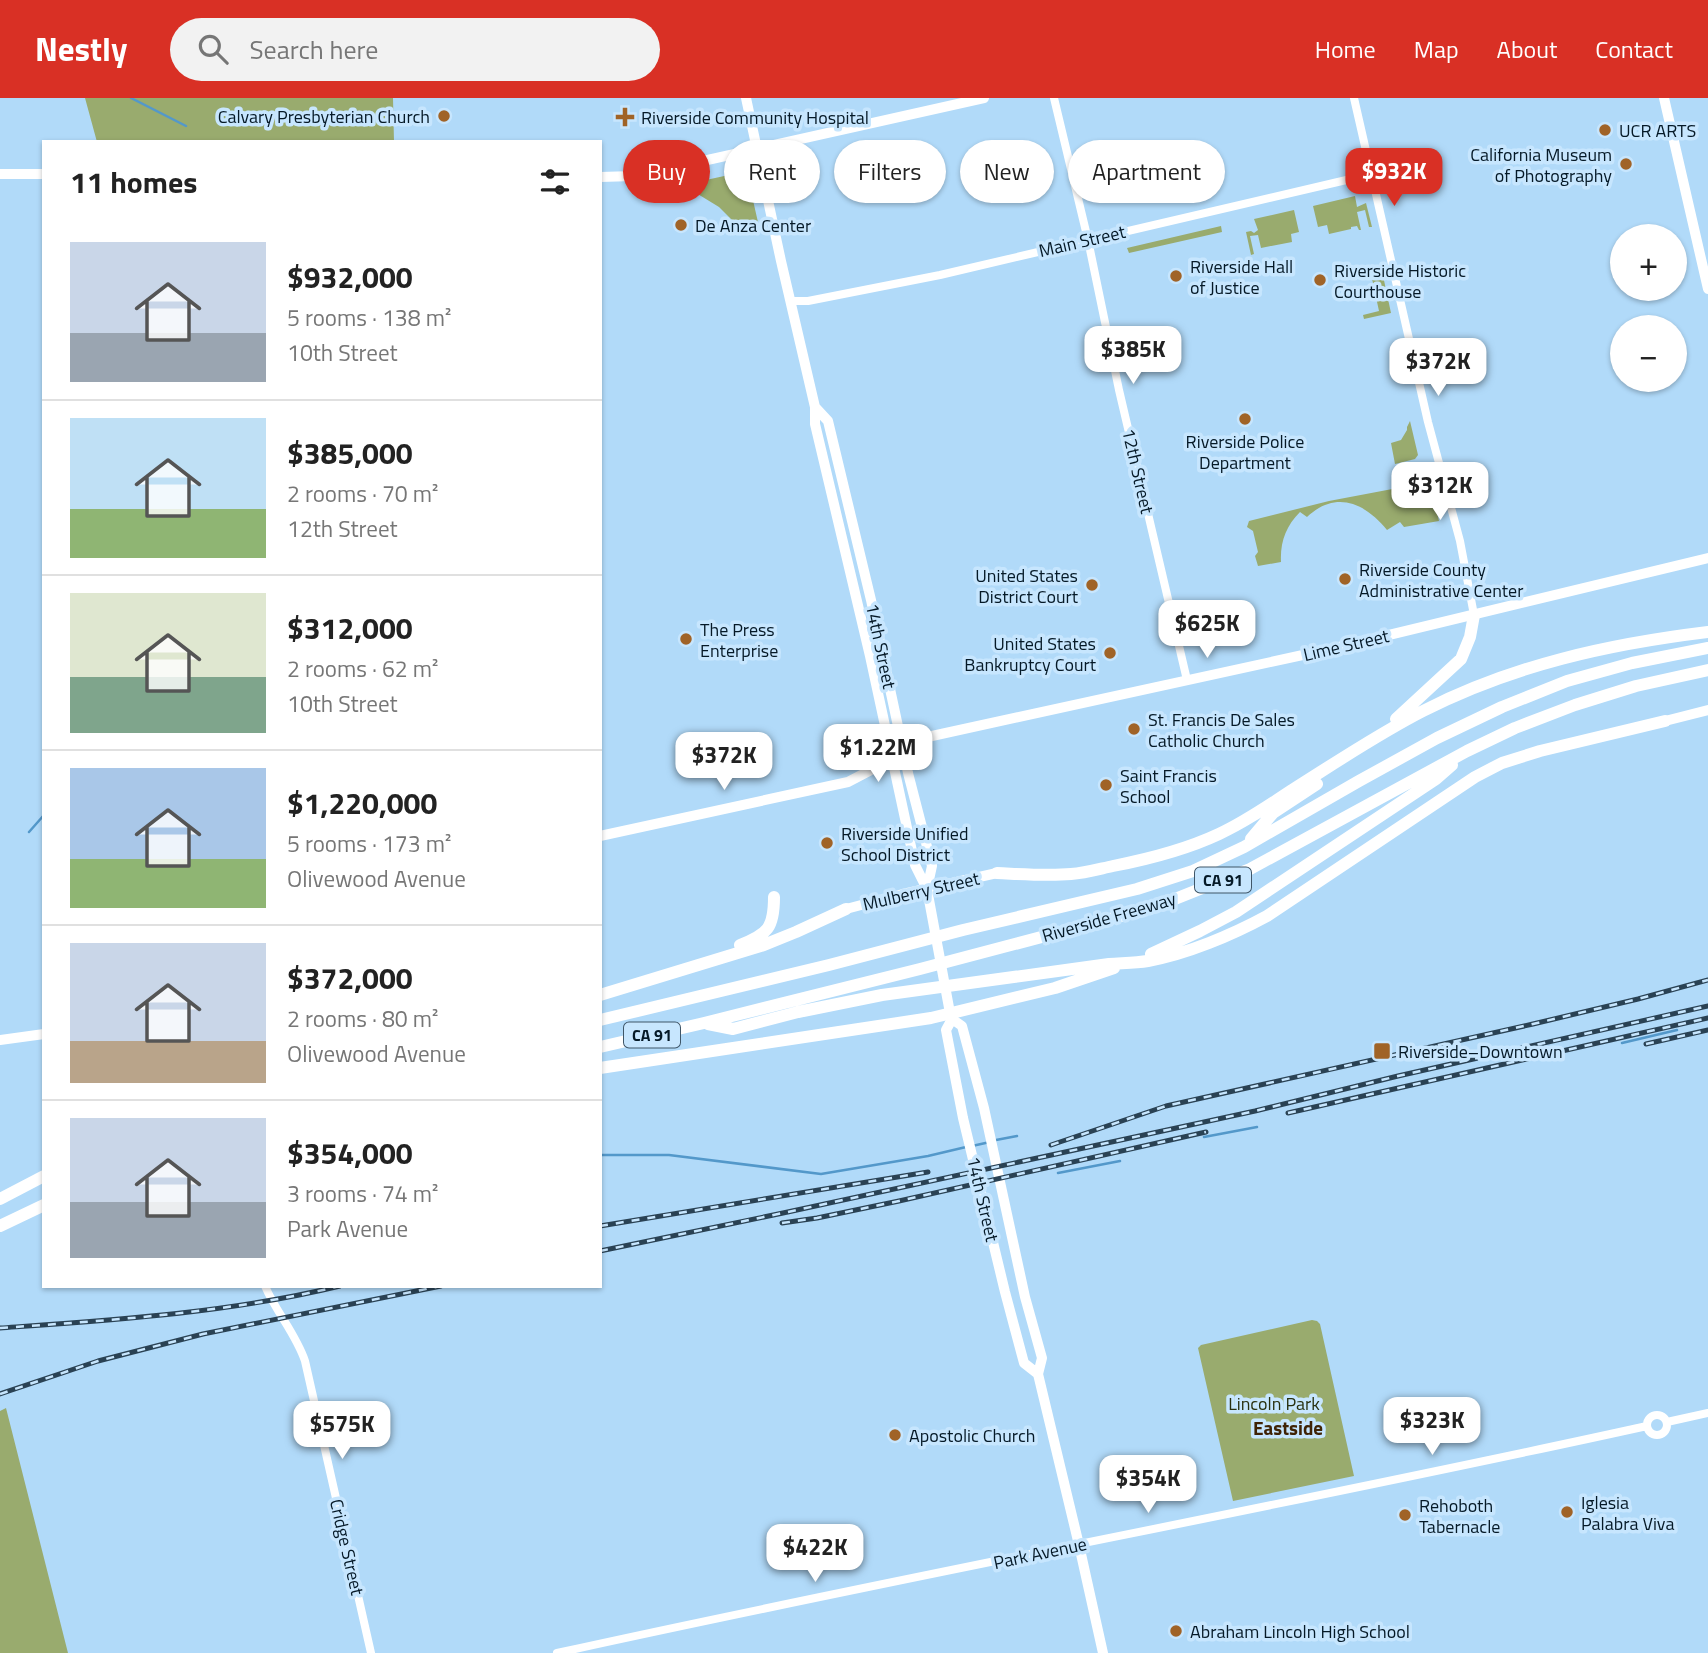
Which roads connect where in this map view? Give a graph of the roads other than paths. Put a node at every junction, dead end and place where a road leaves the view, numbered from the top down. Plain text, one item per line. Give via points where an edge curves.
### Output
1 (747, 98) edge
2 (984, 98) edge
3 (1054, 98) edge
4 (1354, 98) edge
5 (1664, 98) edge
6 (756, 140) edge
7 (798, 140) edge
8 (724, 156) edge
9 (0, 174) edge
10 (42, 174) edge
11 (1372, 174) junction
12 (602, 177) edge
13 (769, 203) edge
14 (1088, 240) junction
15 (1708, 289) edge
16 (790, 301) junction
17 (815, 407) junction
18 (846, 556) junction
19 (1708, 558) edge
20 (871, 600) junction
21 (1474, 615) junction
22 (1708, 632) edge
23 (1708, 648) edge
24 (1708, 670) edge
25 (1187, 680) junction
26 (1708, 710) edge
27 (1665, 721) joint
28 (903, 748) junction
29 (1466, 751) junction
30 (891, 757) junction
31 (602, 836) edge
32 (1244, 847) junction
33 (997, 873) joint
34 (927, 889) junction
35 (774, 897) dead end
36 (846, 909) joint
37 (712, 962) junction
38 (602, 994) edge
39 (951, 1016) junction
40 (602, 1020) edge
41 (704, 1023) junction
42 (42, 1034) edge
43 (0, 1041) edge
44 (602, 1047) edge
45 (602, 1068) edge
46 (42, 1177) edge
47 (0, 1199) edge
48 (42, 1206) edge
49 (0, 1226) edge
50 (266, 1288) edge
51 (1038, 1374) junction
52 (1708, 1413) edge
53 (1667, 1422) junction
54 (1647, 1426) junction
55 (1079, 1545) junction
56 (371, 1653) edge
57 (557, 1653) edge
58 (1103, 1653) edge

1 - 6 main road, 14th Street
2 - 7 main road
3 - 14 street, 12th Street
4 - 11 street
5 - 15 main road
8 - 12 main road via 634,176
9 - 10 main road
11 - 14 street, Main Street
11 - 21 street
13 - 16 main road, 14th Street
14 - 16 street, Main Street via 920,279
14 - 25 street, 12th Street
16 - 17 main road, 14th Street
17 - 18 main road, 14th Street
17 - 20 main road, 14th Street via 828,422
18 - 20 main road via 856,571 863,600
18 - 30 main road, 14th Street
19 - 21 main road, Lime Street
20 - 28 main road, 14th Street
21 - 25 main road, Lime Street
21 - 32 highway via 1461,659 1358,754 1273,813
22 - 33 highway via 1599,649 1471,689 1395,725 1261,811 1178,850 1070,874
23 - 32 highway, Riverside Freeway / CA 91 via 1567,681 1502,707 1426,744
24 - 29 highway, Riverside Freeway / CA 91 via 1575,705
25 - 28 main road, Lime Street via 932,737
26 - 27 main road
27 - 41 highway via 1502,763 1267,916 1177,954 881,995 733,1029
28 - 30 main road, Lime Street
28 - 34 main road, 14th Street via 932,866
29 - 39 highway via 1436,779 1236,912 1200,931 1101,974
29 - 41 highway, Riverside Freeway / CA 91 via 1250,869 1155,907
30 - 31 main road, Lime Street via 848,782
30 - 34 main road, 14th Street via 915,864
32 - 40 highway, Riverside Freeway / CA 91 via 1137,889
33 - 34 main road, Mulberry Street
34 - 36 main road, Mulberry Street
34 - 39 main road, 14th Street
35 - 37 highway via 772,920 764,934 721,952
36 - 37 highway
37 - 38 highway
39 - 45 highway
39 - 51 main road, 14th Street via 962,1026 984,1108 1021,1284 1042,1358
39 - 51 main road, 14th Street via 946,1030 963,1118 1005,1292 1024,1363
41 - 44 highway, Riverside Freeway / CA 91
42 - 43 main road
46 - 47 highway
48 - 49 highway
50 - 56 street, Cridge Street via 305,1361
51 - 55 main road, 14th Street
52 - 53 street
53 - 54 street via 1656,1415
53 - 54 street via 1659,1435
54 - 55 street, Park Avenue
55 - 57 street, Park Avenue
55 - 58 main road, 14th Street

